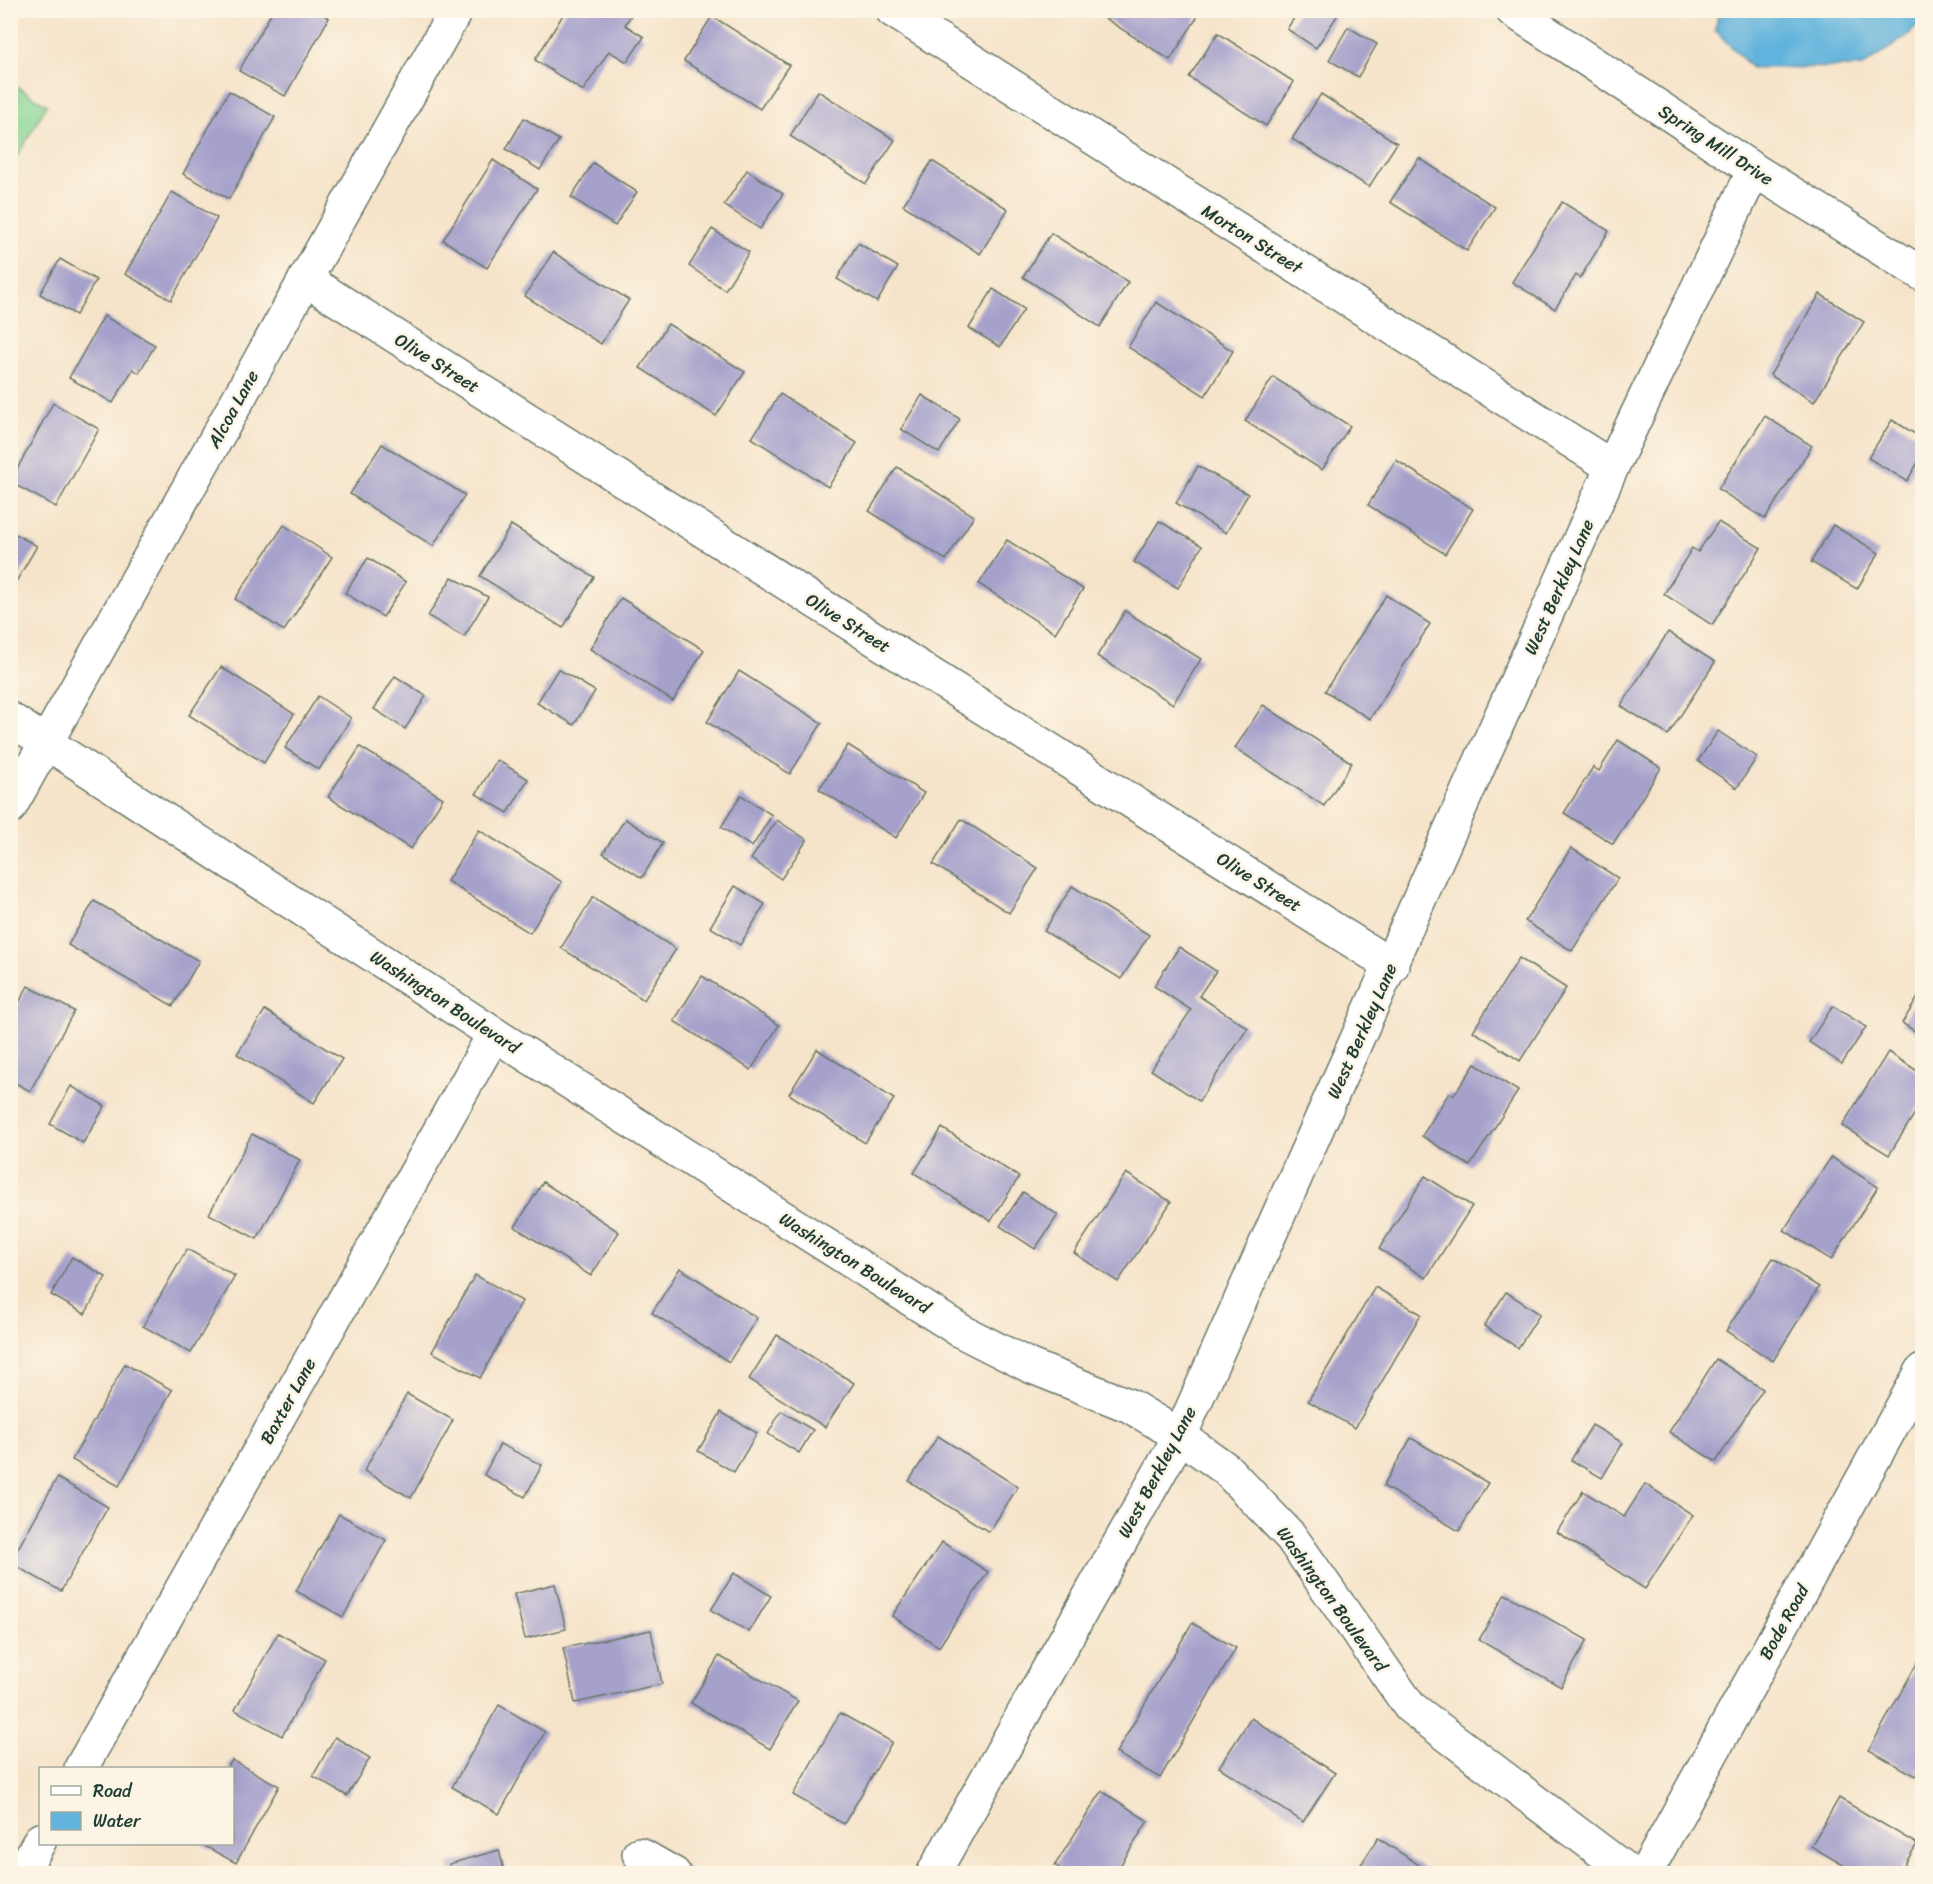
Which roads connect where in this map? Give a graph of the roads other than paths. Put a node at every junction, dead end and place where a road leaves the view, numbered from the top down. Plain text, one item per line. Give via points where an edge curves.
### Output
1 (456, 10) edge
2 (892, 10) edge
3 (1512, 10) edge
4 (1754, 170) junction
5 (1923, 274) edge
6 (305, 279) junction
7 (1611, 467) junction
8 (10, 719) edge
9 (47, 743) junction
10 (10, 807) edge
11 (1392, 966) junction
12 (494, 1034) junction
13 (1923, 1371) edge
14 (1180, 1436) junction
15 (82, 1767) edge
16 (39, 1842) edge
17 (639, 1854) dead end
18 (22, 1874) edge
19 (674, 1874) edge
20 (933, 1874) edge
21 (1631, 1874) edge
22 (1645, 1874) edge

1 - 6 street, Alcoa Lane
2 - 7 street, Morton Street
3 - 4 street, Spring Mill Drive
4 - 5 street, Spring Mill Drive
4 - 7 street, West Berkley Lane
6 - 9 street, Alcoa Lane
6 - 11 street, Olive Street
7 - 11 street, West Berkley Lane
8 - 9 street, Washington Boulevard
9 - 10 street, Alcoa Lane
9 - 12 street, Washington Boulevard
11 - 14 street, West Berkley Lane
12 - 14 street, Washington Boulevard via 961,1331 1030,1366 1130,1406
12 - 15 street, Baxter Lane
13 - 22 street, Bode Road
14 - 20 street, West Berkley Lane
14 - 21 street, Washington Boulevard via 1226,1469 1291,1537 1410,1707
16 - 18 street
17 - 19 street

